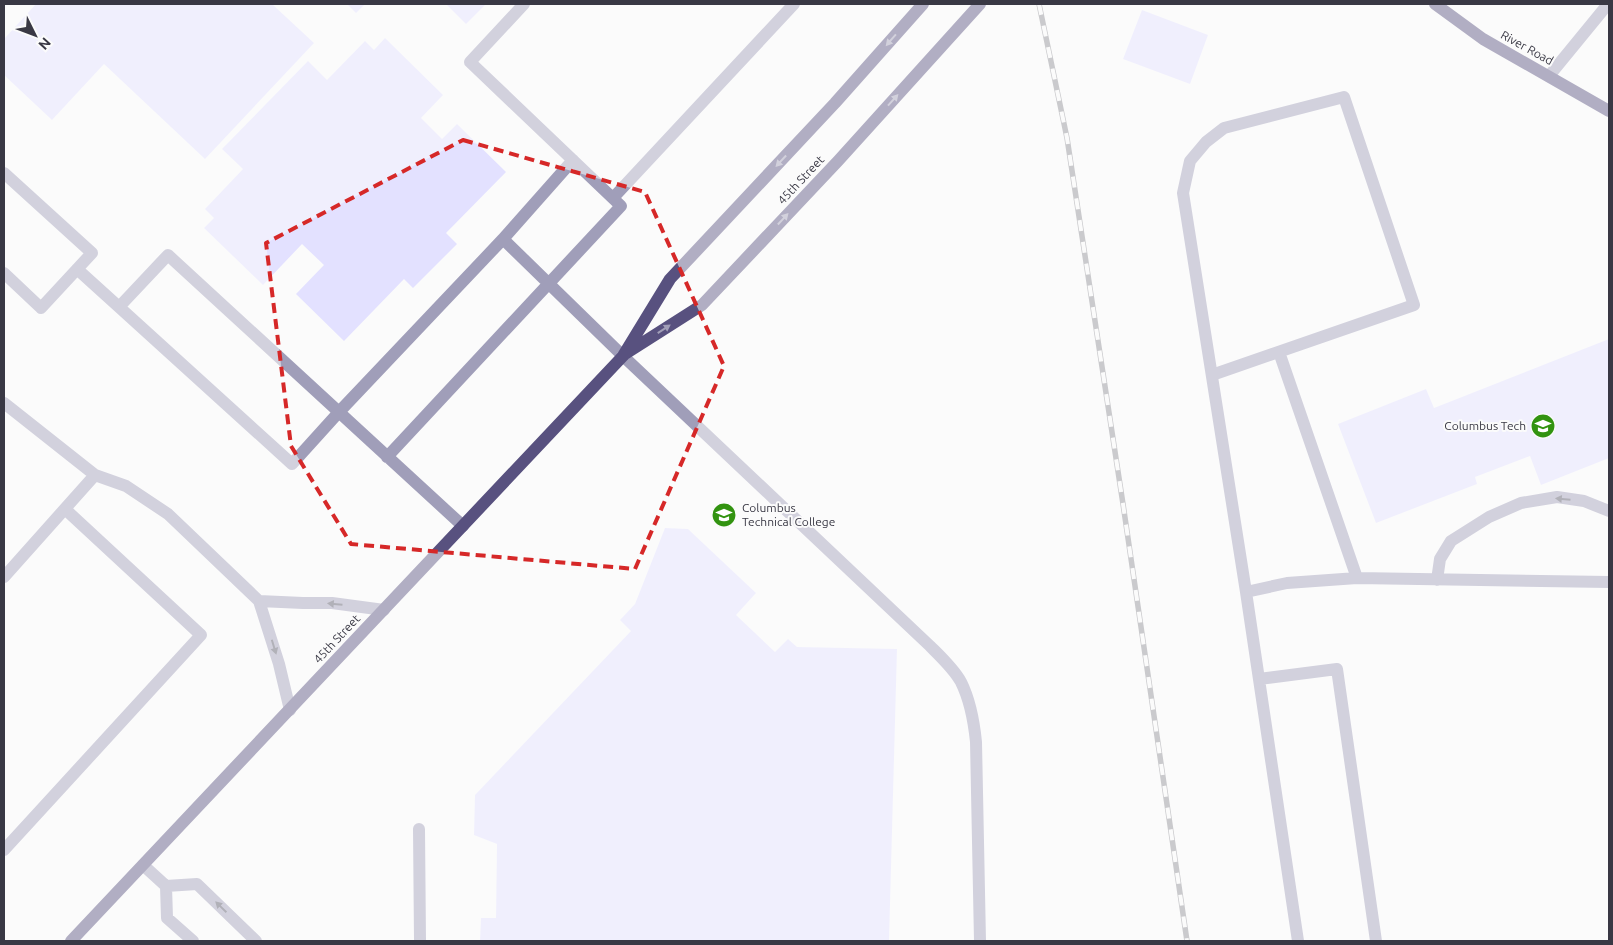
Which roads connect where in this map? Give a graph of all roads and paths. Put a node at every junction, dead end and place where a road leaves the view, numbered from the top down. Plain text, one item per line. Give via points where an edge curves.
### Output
1 (524, 4) edge
2 (794, 4) edge
3 (923, 4) edge
4 (980, 4) edge
5 (1435, 4) edge
6 (1608, 4) edge
7 (1549, 76) junction
8 (1609, 111) edge
9 (573, 160) junction
10 (4, 173) edge
11 (613, 198) junction
12 (503, 239) junction
13 (77, 269) junction
14 (4, 273) edge
15 (549, 284) junction
16 (119, 307) junction
17 (1279, 352) junction
18 (623, 356) junction
19 (1212, 375) junction
20 (4, 403) edge
21 (339, 412) junction
22 (387, 456) junction
23 (95, 475) junction
24 (65, 510) junction
25 (1609, 511) edge
26 (463, 526) junction
27 (4, 577) edge
28 (1357, 578) junction
29 (1437, 580) junction
30 (1609, 582) edge
31 (1246, 592) junction
32 (259, 601) junction
33 (384, 610) junction
34 (1259, 679) junction
35 (290, 710) junction
36 (419, 829) dead end
37 (4, 850) edge
38 (143, 864) junction
39 (166, 886) junction
40 (71, 941) edge
41 (193, 941) edge
42 (256, 941) edge
43 (420, 941) edge
44 (980, 941) edge
45 (1298, 941) edge
46 (1376, 941) edge

1 - 9 lane via 470,62
2 - 11 lane
3 -> 18 main road, 45th Street via 670,279
18 -> 4 main road, 45th Street via 702,305
5 - 7 main road, River Road via 1483,39
6 - 7 lane
7 - 8 main road, River Road
9 - 11 lane
9 - 12 lane
10 - 13 lane via 92,252
11 - 15 lane via 621,206
12 - 15 lane
12 - 21 lane
13 - 14 lane via 41,308
13 - 16 lane
15 - 18 lane
15 - 22 lane
16 - 21 lane via 292,464
16 - 21 lane via 168,254
17 - 19 lane
17 - 19 lane via 1414,305 1344,97 1224,128 1190,161 1183,193
17 - 28 lane
18 - 26 main road, 45th Street
18 - 44 lane via 942,657 960,682 974,722 976,742
19 - 31 lane
20 - 23 lane
21 - 22 lane
22 - 26 lane
23 - 24 lane
23 - 32 lane via 126,486 168,514
24 - 27 lane
24 - 37 lane via 201,635
25 -> 29 lane via 1584,501 1557,498 1521,503 1489,517 1451,540 1440,559
26 - 33 main road, 45th Street
28 - 29 lane
28 - 31 lane via 1287,583
29 - 30 lane
31 - 34 lane
33 -> 32 lane via 332,603
32 -> 35 lane
33 - 35 main road, 45th Street
34 - 45 lane
34 - 46 lane via 1337,669
35 - 38 main road, 45th Street
36 - 43 lane
38 - 39 lane
38 - 40 main road, 45th Street
39 - 41 lane via 167,918
42 -> 39 lane via 197,884

